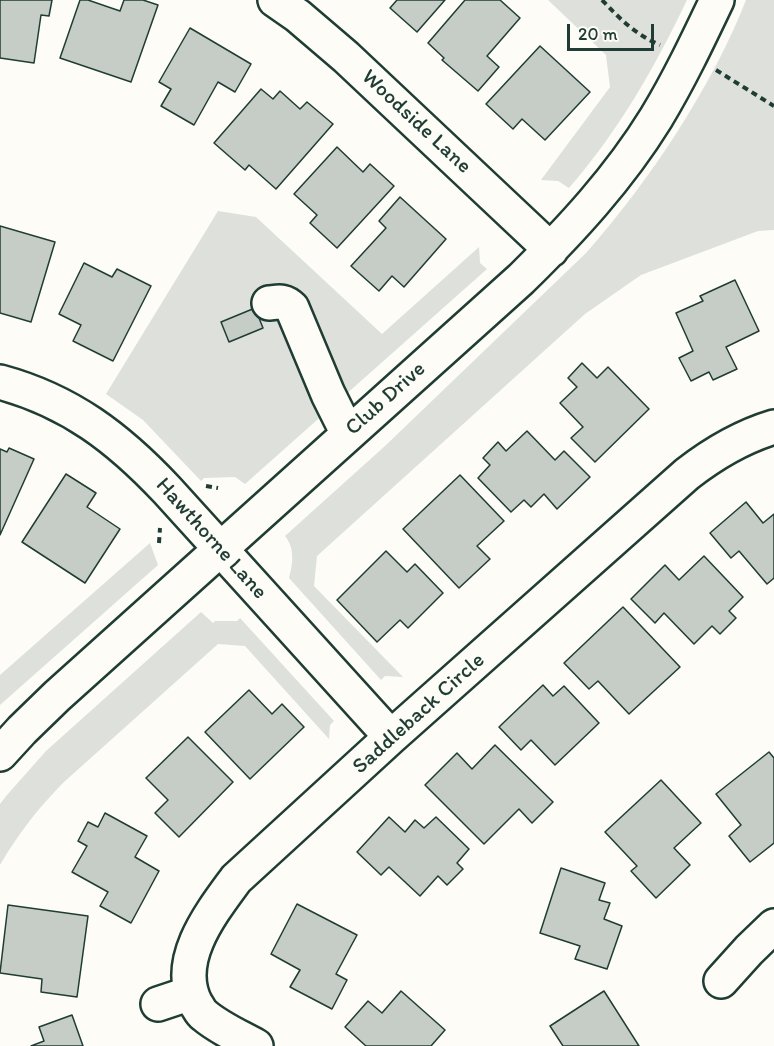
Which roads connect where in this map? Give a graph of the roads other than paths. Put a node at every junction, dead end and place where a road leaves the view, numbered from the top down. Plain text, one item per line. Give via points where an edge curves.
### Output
1 (275, 0) edge
2 (717, 0) edge
3 (551, 250) junction
4 (269, 303) dead end
5 (0, 382) edge
6 (774, 427) edge
7 (348, 434) junction
8 (220, 549) junction
9 (391, 737) junction
10 (0, 754) edge
11 (774, 926) edge
12 (721, 981) dead end
13 (191, 993) junction
14 (159, 1004) dead end
15 (255, 1046) edge

1 - 3 street, Woodside Lane via 346,57
2 - 3 street, Club Drive via 656,118 599,197
3 - 7 street, Club Drive
4 - 7 street via 281,301 292,308
5 - 8 street, Hawthorne Lane via 56,402 96,424 156,478
6 - 9 street, Saddleback Circle via 734,443 687,474
7 - 8 street, Club Drive
8 - 9 street, Hawthorne Lane
8 - 10 street, Club Drive via 57,696
9 - 13 street, Saddleback Circle via 236,879 199,937 189,964
11 - 12 street
13 - 14 street
13 - 15 street via 202,1014

